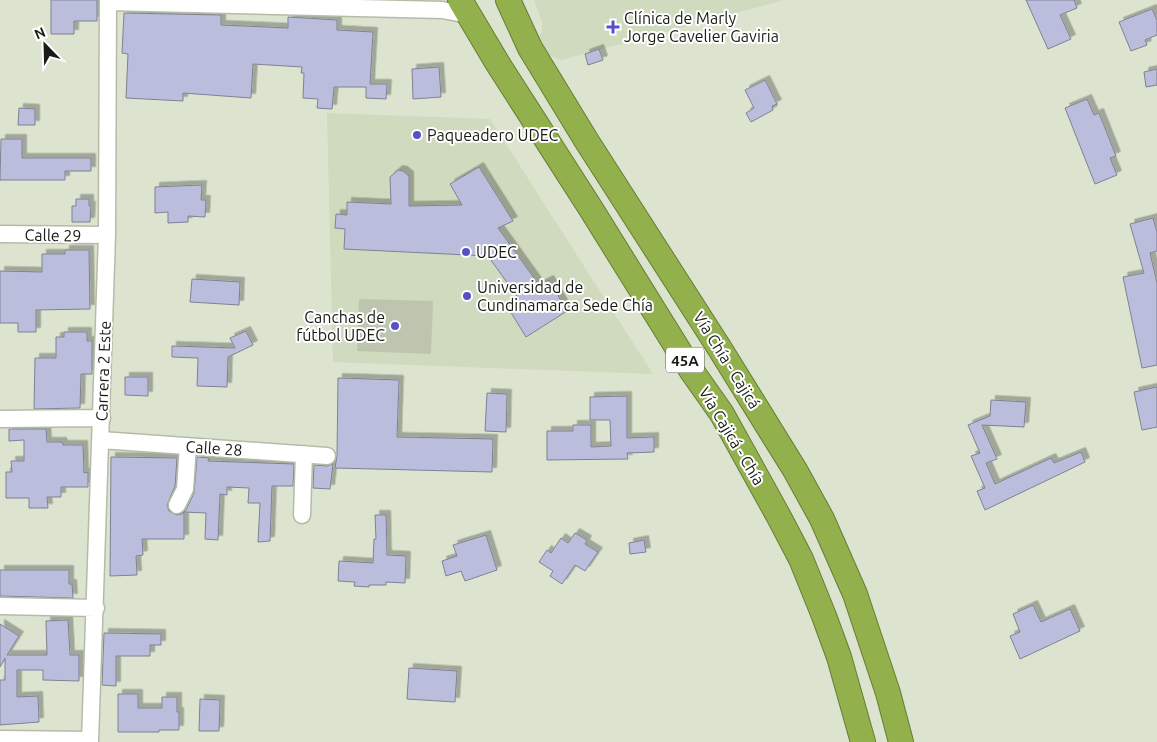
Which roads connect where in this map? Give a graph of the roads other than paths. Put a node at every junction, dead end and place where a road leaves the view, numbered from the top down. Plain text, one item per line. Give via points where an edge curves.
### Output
1 (508, 0) edge
2 (108, 1) edge
3 (469, 5) edge
4 (0, 234) edge
5 (107, 235) junction
6 (102, 418) junction
7 (0, 419) edge
8 (101, 440) junction
9 (188, 446) junction
10 (304, 454) junction
11 (327, 456) dead end
12 (177, 505) dead end
13 (302, 515) dead end
14 (0, 606) edge
15 (96, 608) junction
16 (0, 739) edge
17 (90, 741) edge
18 (863, 742) edge
19 (901, 742) edge

1 - 19 highway, Vía Chía - Cajicá / 45A via 530,48 726,357 818,511 855,594
2 - 3 street via 442,10
2 - 5 street, Carrera 2 Este
3 - 18 highway, Vía Cajicá - Chía / 45A via 494,31 498,64 722,414 779,517 800,559 836,649
4 - 5 street, Calle 29
5 - 6 street, Carrera 2 Este
6 - 7 street
6 - 8 street, Carrera 2 Este
8 - 9 street, Calle 28
8 - 15 street, Carrera 2 Este
9 - 10 street, Calle 28
9 - 12 street via 185,489
10 - 11 street, Calle 28
10 - 13 street
14 - 15 street
15 - 17 street, Carrera 2 Este
16 - 17 street

